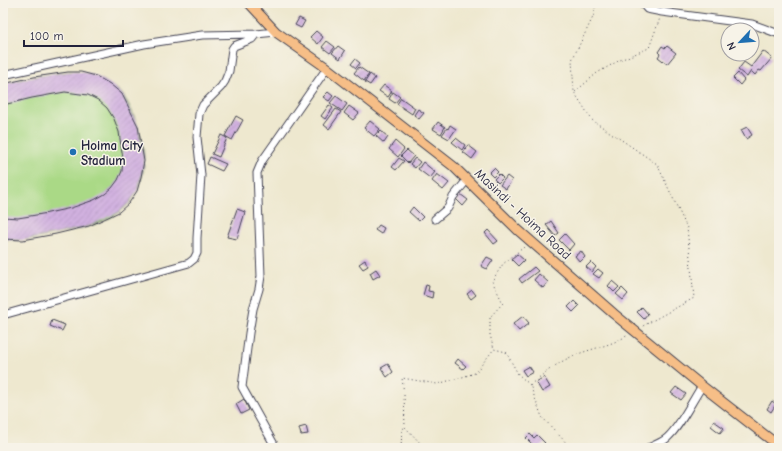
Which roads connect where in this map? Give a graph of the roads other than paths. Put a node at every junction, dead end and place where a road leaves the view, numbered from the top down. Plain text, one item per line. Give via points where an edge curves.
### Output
1 (249, 3) edge
2 (642, 3) edge
3 (276, 32) junction
4 (256, 34) junction
5 (779, 34) edge
6 (327, 68) junction
7 (3, 75) edge
8 (467, 180) junction
9 (435, 219) dead end
10 (3, 315) edge
11 (702, 386) junction
12 (779, 446) edge
13 (276, 448) edge
14 (648, 448) edge

1 - 3 main road, Masindi - Hoima Road
2 - 5 street via 647,9 752,24
3 - 4 street
3 - 6 main road, Masindi - Hoima Road
4 - 7 street via 202,35 144,44
4 - 10 street via 252,39 234,46 225,81 203,105 199,114 197,137 201,175 197,253 194,259 189,263
6 - 8 main road, Masindi - Hoima Road via 453,166
6 - 13 street via 262,161 257,174 261,276 248,333 242,387
8 - 9 street via 453,197 448,208
8 - 11 main road, Masindi - Hoima Road via 530,240
11 - 12 main road, Masindi - Hoima Road
11 - 14 street via 671,433 658,444

